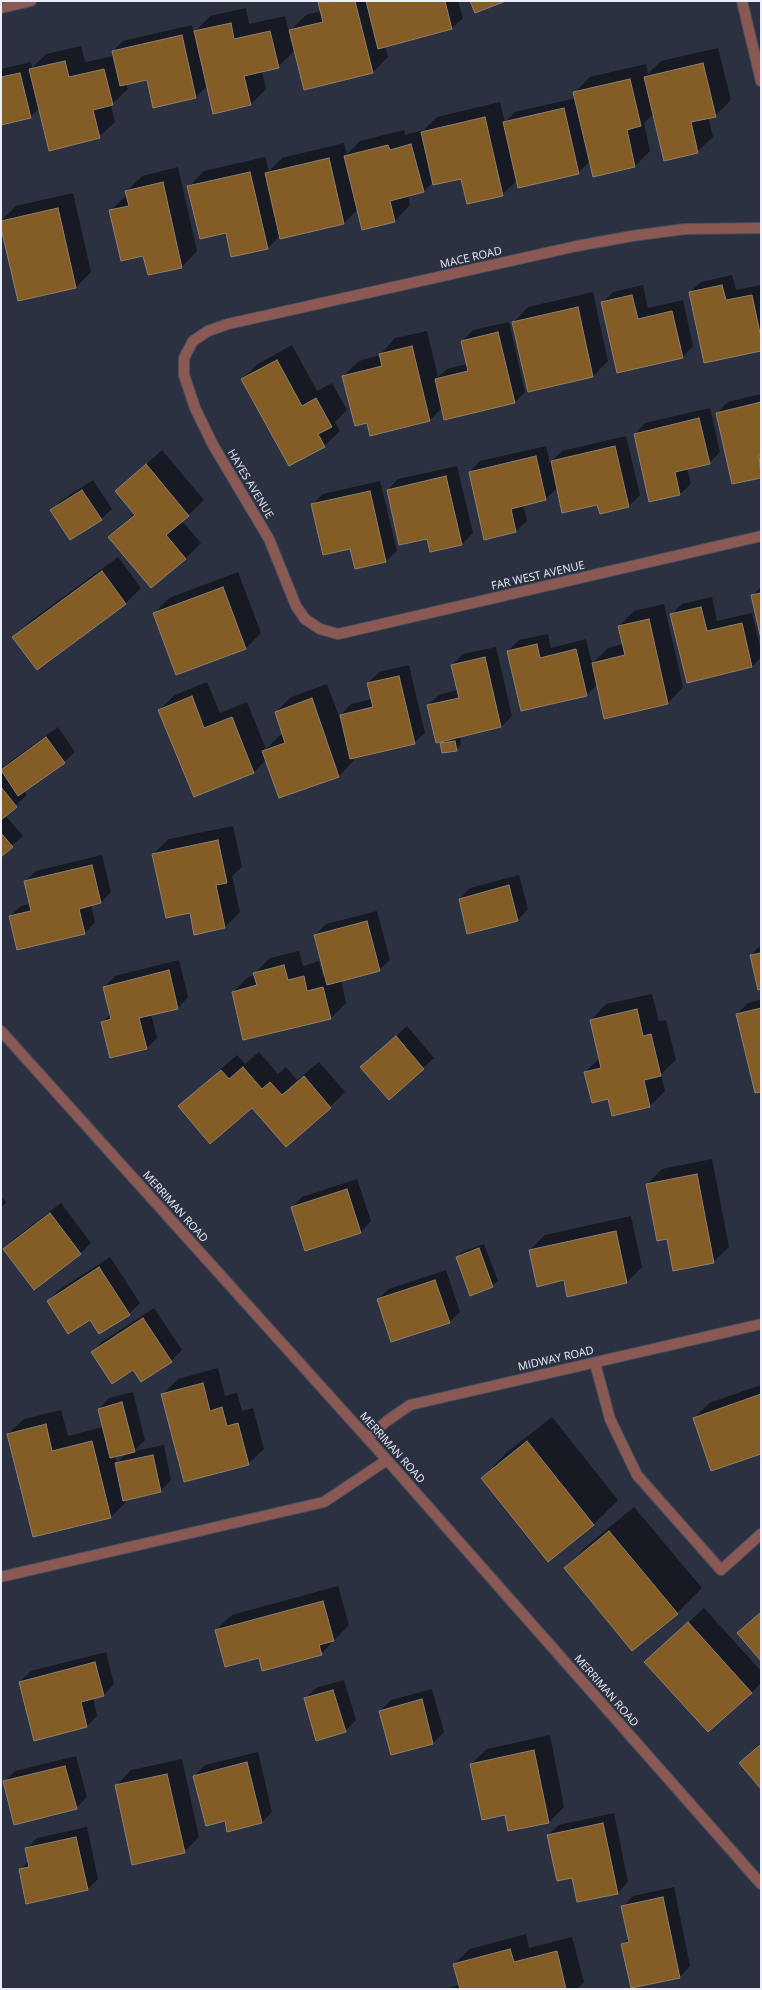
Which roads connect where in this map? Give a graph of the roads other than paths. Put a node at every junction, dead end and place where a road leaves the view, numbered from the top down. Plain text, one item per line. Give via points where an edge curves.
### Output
1 (31, 1) edge
2 (742, 1) edge
3 (1, 8) edge
4 (761, 81) edge
5 (761, 228) edge
6 (193, 341) joint
7 (761, 536) edge
8 (320, 629) joint
9 (1, 1031) edge
10 (761, 1324) edge
11 (595, 1362) junction
12 (367, 1438) junction
13 (387, 1460) junction
14 (761, 1534) edge
15 (1, 1577) edge
16 (761, 1884) edge

1 - 3 street
2 - 4 street
5 - 6 street, MACE ROAD via 685,229 577,246 228,324 208,331
6 - 8 street, HAYES AVENUE via 184,358 184,375 195,408 213,445 268,539 296,606 304,619
7 - 8 street, FAR WEST AVENUE via 338,634
9 - 12 street, MERRIMAN ROAD
10 - 11 street, MIDWAY ROAD
11 - 12 street, MIDWAY ROAD via 410,1405
11 - 14 street via 610,1419 637,1474 721,1570
12 - 13 street, MERRIMAN ROAD
13 - 15 street via 324,1502
13 - 16 street, MERRIMAN ROAD

